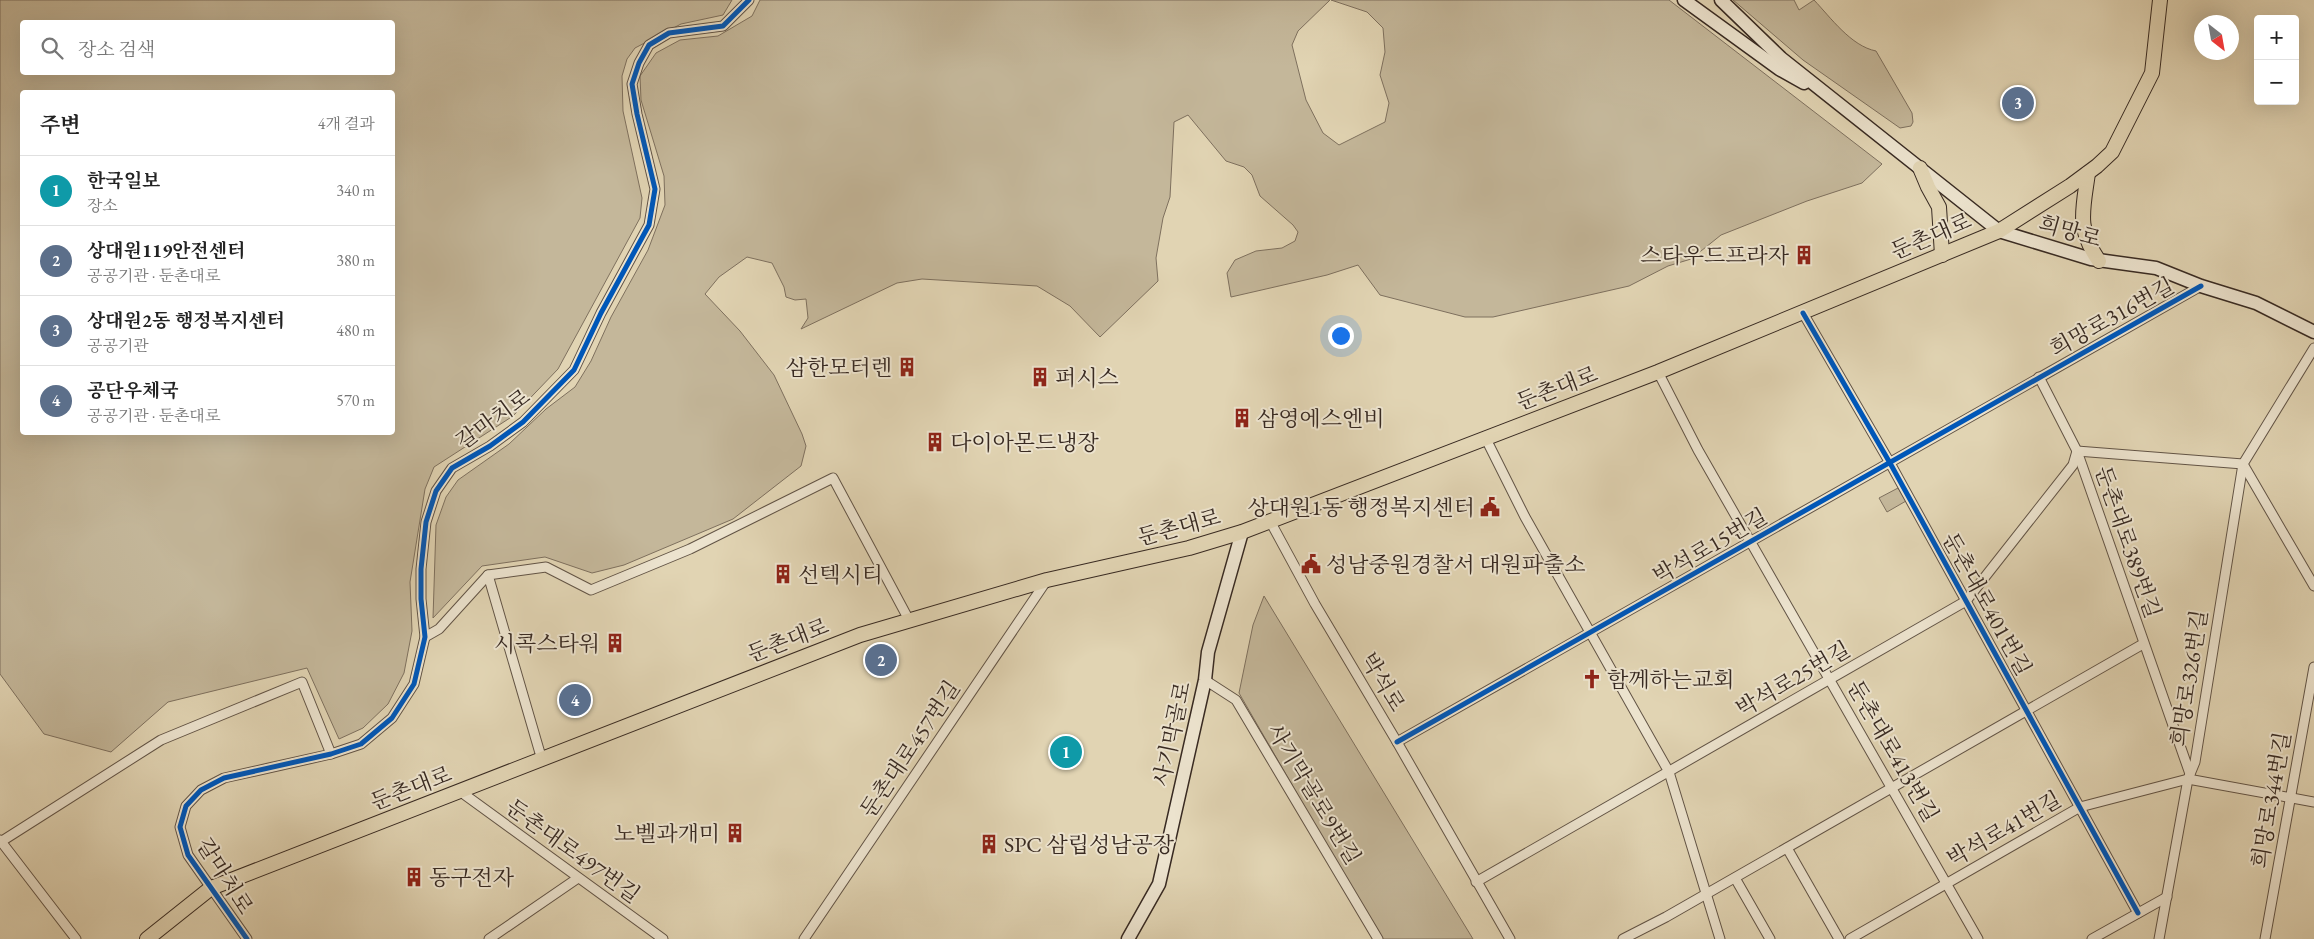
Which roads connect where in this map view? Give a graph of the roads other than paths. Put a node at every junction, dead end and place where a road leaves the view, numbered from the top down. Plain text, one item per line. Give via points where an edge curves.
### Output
1 (749, 0) edge
2 (1684, 0) edge
3 (1721, 0) edge
4 (2160, 0) edge
5 (1847, 108) junction
6 (1920, 168) junction
7 (2088, 173) junction
8 (1999, 231) junction
9 (1942, 255) junction
10 (2099, 261) junction
11 (2201, 286) junction
12 (1803, 313) junction
13 (2314, 332) edge
14 (2314, 348) edge
15 (1658, 372) junction
16 (2039, 377) junction
17 (1486, 439) junction
18 (2077, 452) junction
19 (1890, 462) junction
20 (2242, 464) junction
21 (1270, 521) junction
22 (1242, 532) junction
23 (1752, 541) junction
24 (488, 575) junction
25 (1047, 580) junction
26 (2314, 586) edge
27 (1966, 601) junction
28 (909, 620) junction
29 (1590, 634) junction
30 (425, 637) junction
31 (2143, 644) junction
32 (2314, 667) edge
33 (1830, 679) junction
34 (1205, 680) junction
35 (2028, 710) junction
36 (1397, 742) junction
37 (331, 754) junction
38 (542, 760) junction
39 (1669, 772) junction
40 (2188, 776) junction
41 (1892, 788) junction
42 (460, 792) junction
43 (2291, 798) junction
44 (2314, 802) edge
45 (2080, 808) junction
46 (1, 840) edge
47 (1787, 848) junction
48 (578, 878) junction
49 (1735, 878) junction
50 (1476, 882) junction
51 (1947, 884) junction
52 (211, 888) junction
53 (1706, 894) junction
54 (2167, 897) junction
55 (2138, 913) junction
56 (76, 939) edge
57 (147, 939) edge
58 (246, 939) edge
59 (489, 939) edge
60 (663, 939) edge
61 (804, 939) edge
62 (1128, 939) edge
63 (1378, 939) edge
64 (1510, 939) edge
65 (1623, 939) edge
66 (1720, 939) edge
67 (1770, 939) edge
68 (1839, 939) edge
69 (1850, 939) edge
70 (1978, 939) edge
71 (2092, 939) edge
72 (2159, 939) edge
73 (2265, 939) edge

1 - 30 street, 갈마치로 via 723,26 668,33 649,45 639,63 632,84 656,189 649,225 574,370 523,422 452,468 436,490 426,522 421,570
2 - 5 main road, 희망로 via 1780,69
3 - 5 main road, 희망로 via 1781,58
4 - 7 main road, 둔촌대로 via 2152,73 2112,152
5 - 6 main road, 희망로
6 - 8 main road, 희망로
6 - 9 main road via 1939,207
7 - 8 main road, 둔촌대로
7 - 10 main road via 2085,237
8 - 9 main road, 둔촌대로
8 - 10 main road, 희망로
9 - 12 main road, 둔촌대로
10 - 11 main road, 희망로 via 2156,268
11 - 13 main road, 희망로 via 2256,303
11 - 16 street, 희망로316번길
12 - 15 main road, 둔촌대로
12 - 19 street, 둔촌대로401번길
14 - 20 street, 희망로326번길
15 - 17 main road, 둔촌대로
15 - 23 street, 둔촌대로413번길 via 1698,450
16 - 18 street, 둔촌대로389번길
16 - 19 street, 박석로15번길
17 - 21 main road, 둔촌대로
17 - 29 street
18 - 20 street, 둔촌대로389번길
18 - 27 street, 박석로25번길 via 2072,465
18 - 31 street, 둔촌대로389번길
19 - 23 street, 박석로15번길
19 - 27 street, 둔촌대로401번길
20 - 26 street
20 - 40 street, 희망로326번길 via 2195,762
21 - 22 main road, 둔촌대로
21 - 36 street, 박석로
22 - 25 main road, 둔촌대로 via 1189,548
22 - 34 main road, 사기막골로 via 1208,652
23 - 29 street, 박석로15번길
23 - 33 street, 둔촌대로413번길
24 - 28 street via 546,567 591,590 690,549 833,478
24 - 30 street via 438,629
24 - 38 street
25 - 28 main road, 둔촌대로
25 - 61 street, 둔촌대로457번길
27 - 33 street, 박석로25번길
27 - 35 street, 둔촌대로401번길
28 - 38 main road, 둔촌대로 via 860,635
29 - 36 street, 박석로15번길
29 - 39 street
30 - 37 street, 갈마치로 via 414,684 392,718 361,744
31 - 35 street
31 - 40 street, 둔촌대로389번길
32 - 43 street, 희망로344번길
33 - 39 street, 박석로25번길
33 - 41 street, 둔촌대로413번길
34 - 62 main road, 사기막골로 via 1159,884
34 - 63 street, 사기막골로9번길 via 1236,700
35 - 41 street
35 - 45 street, 둔촌대로401번길
36 - 50 street, 박석로
37 - 46 street via 302,682 161,740
37 - 52 street, 갈마치로 via 224,778 201,790 186,806 180,827 188,855
38 - 42 main road, 둔촌대로
39 - 50 street, 박석로25번길
39 - 53 street
40 - 43 street
40 - 45 street, 박석로41번길
40 - 54 street, 희망로326번길
41 - 47 street
41 - 51 street, 둔촌대로413번길
42 - 48 street, 둔촌대로497번길
42 - 52 main road, 둔촌대로
43 - 44 street
43 - 73 street, 희망로344번길
45 - 51 street, 박석로41번길
45 - 55 street, 둔촌대로401번길
46 - 56 street
47 - 49 street
47 - 68 street
48 - 59 street
48 - 60 street, 둔촌대로497번길
49 - 53 street
49 - 67 street
50 - 64 street, 박석로
51 - 69 street, 박석로41번길
51 - 70 street, 둔촌대로413번길
52 - 57 main road, 둔촌대로
52 - 58 street, 갈마치로
53 - 65 street
53 - 66 street
54 - 55 street
54 - 72 street, 희망로326번길
55 - 71 street

